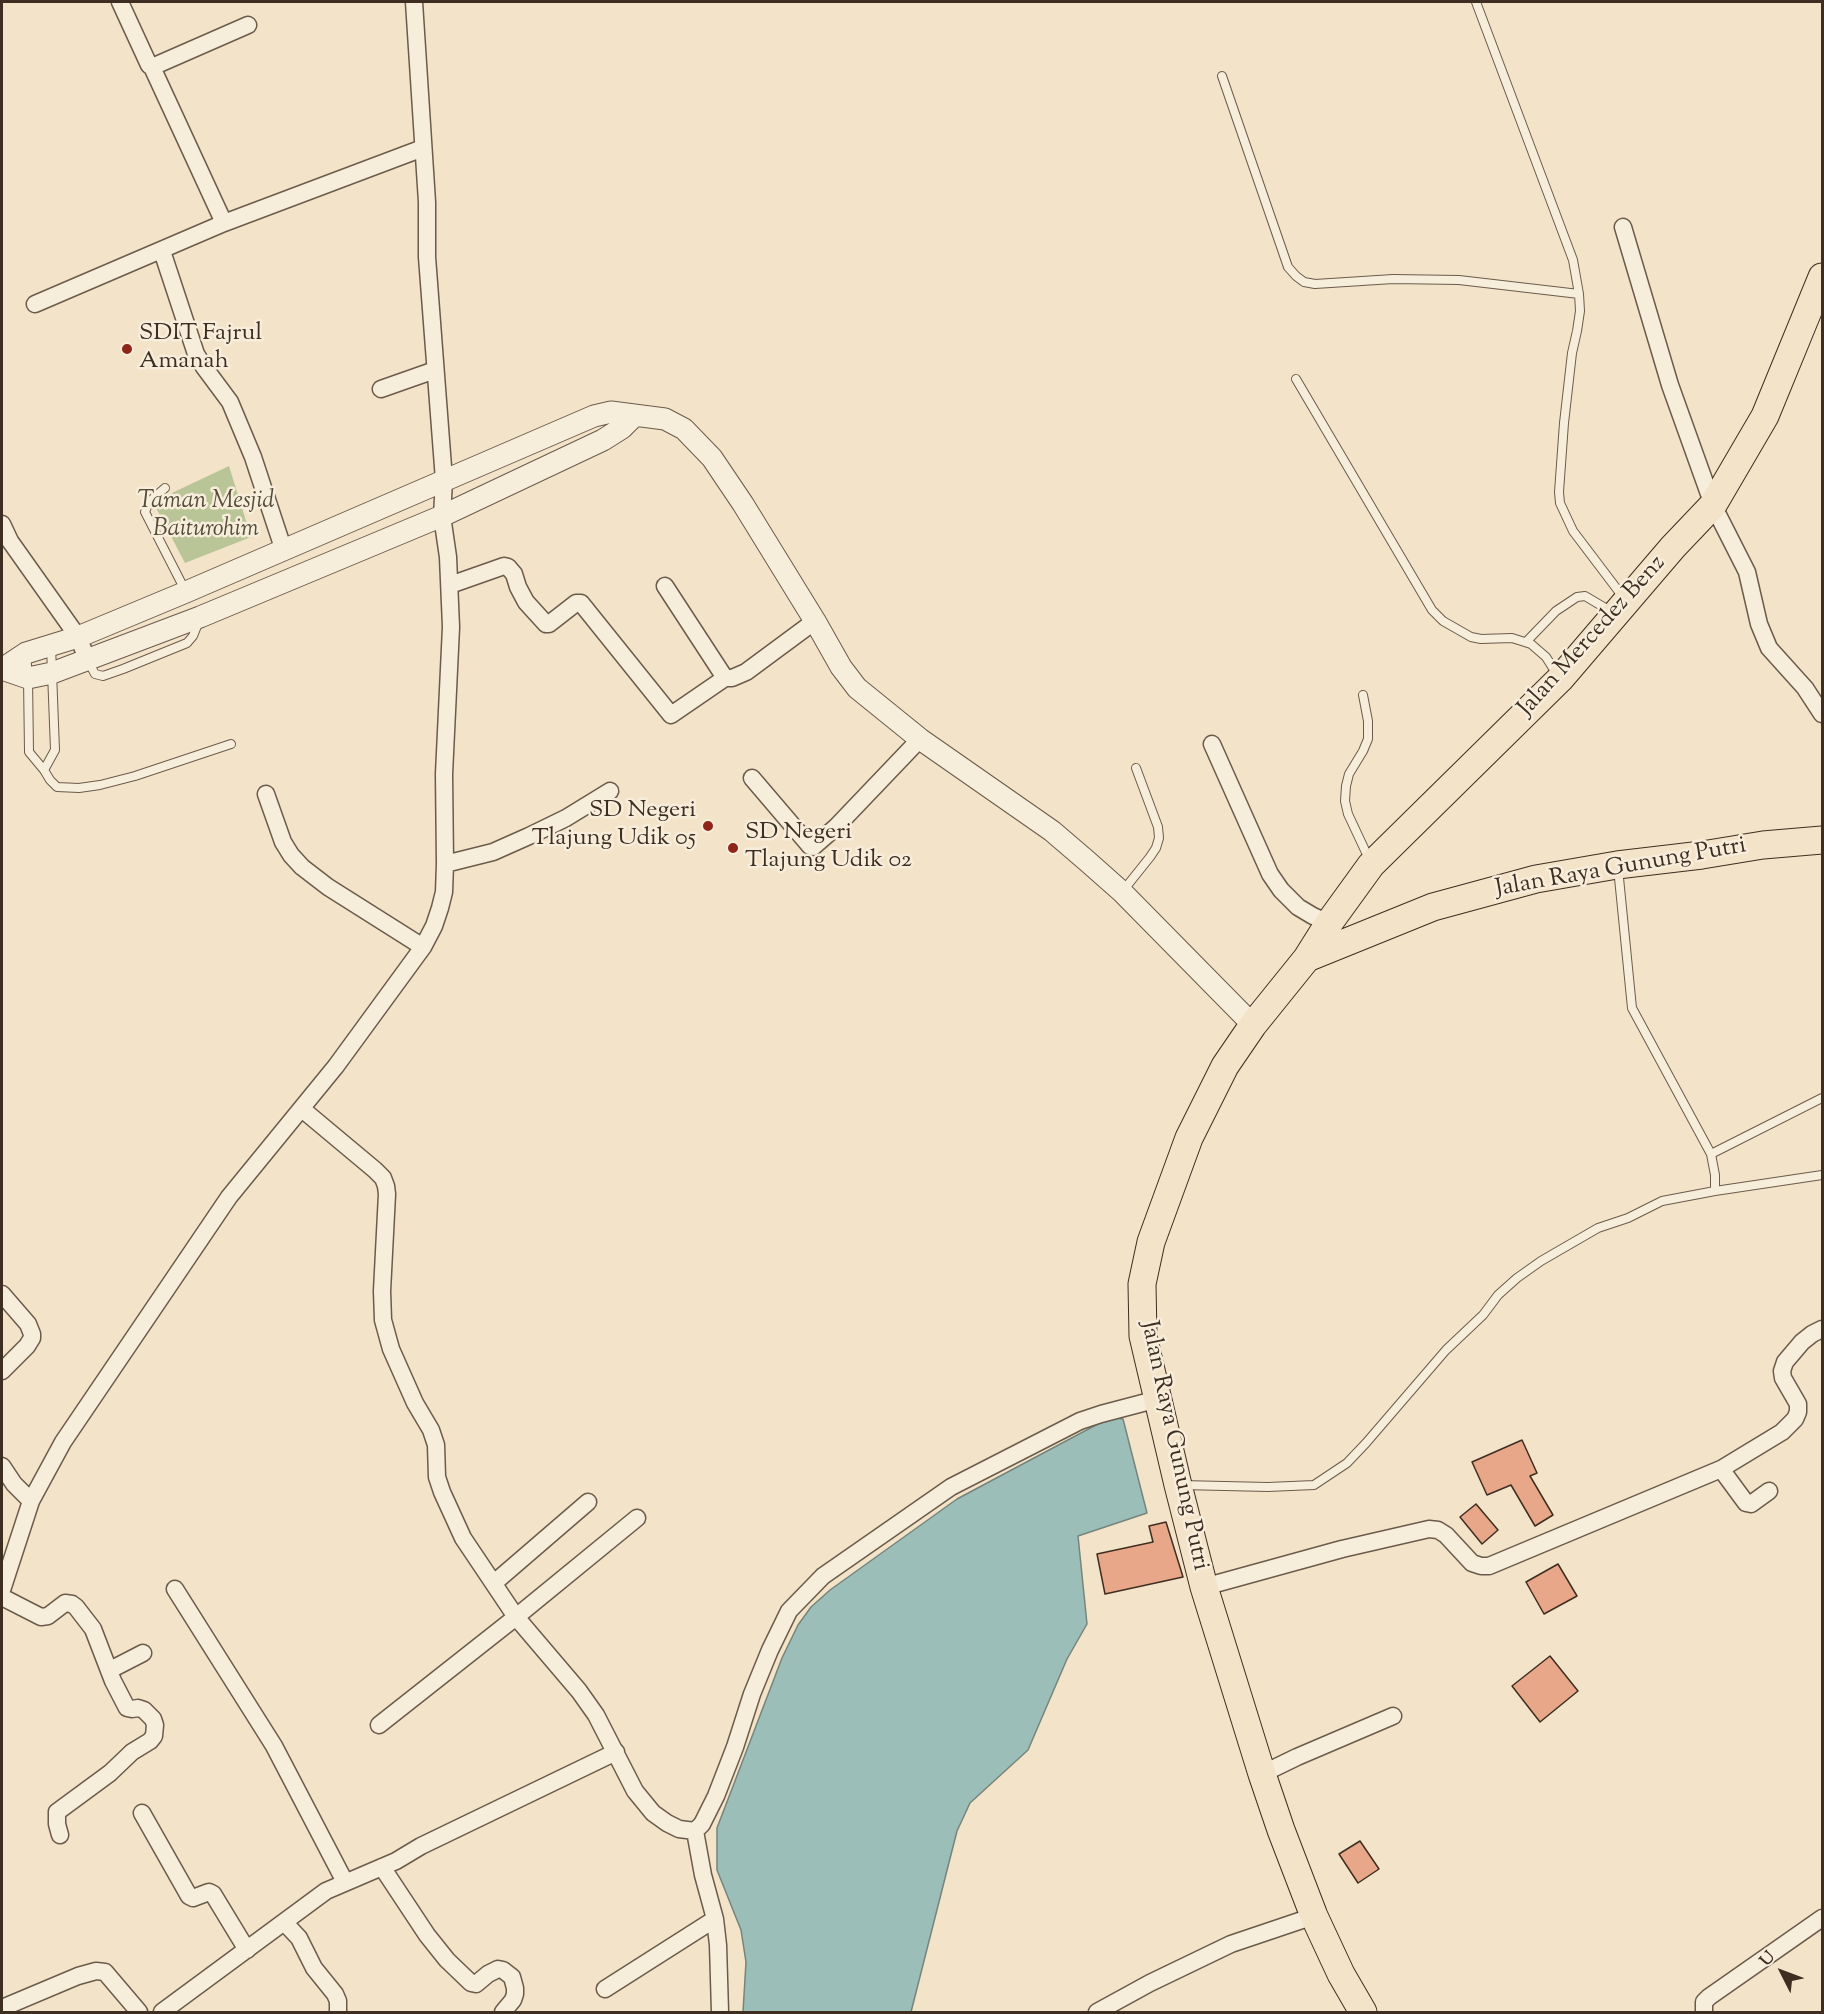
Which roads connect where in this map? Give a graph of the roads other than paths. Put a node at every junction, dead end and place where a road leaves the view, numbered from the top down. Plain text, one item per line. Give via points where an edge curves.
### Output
1 (120, 2) edge
2 (414, 2) edge
3 (1476, 2) edge
4 (248, 25) dead end
5 (152, 67) junction
6 (1222, 76) dead end
7 (423, 148) junction
8 (225, 223) junction
9 (1623, 227) dead end
10 (162, 251) junction
11 (1822, 277) edge
12 (1579, 294) junction
13 (35, 304) dead end
14 (435, 370) junction
15 (1296, 379) dead end
16 (381, 388) dead end
17 (634, 416) junction
18 (444, 480) junction
19 (165, 488) dead end
20 (1713, 506) junction
21 (442, 516) junction
22 (2, 524) edge
23 (6, 542) edge
24 (284, 551) junction
25 (450, 585) junction
26 (665, 586) dead end
27 (186, 592) junction
28 (1621, 608) junction
29 (815, 621) junction
30 (78, 637) junction
31 (1526, 642) junction
32 (51, 645) junction
33 (26, 653) junction
34 (88, 661) junction
35 (2, 669) edge
36 (52, 673) junction
37 (28, 678) junction
38 (725, 678) junction
39 (1560, 679) junction
40 (1363, 695) dead end
41 (1822, 714) edge
42 (920, 739) junction
43 (231, 744) dead end
44 (1212, 744) dead end
45 (1136, 768) dead end
46 (44, 770) junction
47 (752, 778) dead end
48 (610, 791) dead end
49 (266, 794) dead end
50 (1822, 840) edge
51 (445, 864) junction
52 (1371, 865) junction
53 (1617, 865) junction
54 (1122, 892) junction
55 (1329, 923) junction
56 (423, 947) junction
57 (1306, 958) junction
58 (1253, 1025) junction
59 (1822, 1098) edge
60 (302, 1109) junction
61 (1711, 1154) junction
62 (1822, 1175) edge
63 (1715, 1191) junction
64 (2, 1294) edge
65 (1822, 1329) edge
66 (2, 1371) edge
67 (1158, 1399) junction
68 (2, 1466) edge
69 (1720, 1469) junction
70 (1178, 1485) junction
71 (1769, 1491) dead end
72 (30, 1501) junction
73 (588, 1502) dead end
74 (637, 1518) dead end
75 (494, 1583) junction
76 (1204, 1587) junction
77 (175, 1589) dead end
78 (2, 1590) edge
79 (2, 1597) edge
80 (516, 1617) junction
81 (143, 1653) dead end
82 (110, 1670) junction
83 (1393, 1716) dead end
84 (379, 1725) dead end
85 (616, 1752) junction
86 (1262, 1774) junction
87 (142, 1813) dead end
88 (695, 1831) junction
89 (60, 1835) dead end
90 (382, 1868) junction
91 (345, 1882) junction
92 (1314, 1916) junction
93 (715, 1918) junction
94 (1822, 1918) edge
95 (284, 1922) junction
96 (247, 1950) junction
97 (605, 1989) dead end
98 (2, 2008) edge
99 (139, 2013) edge
100 (162, 2013) edge
101 (338, 2013) edge
102 (503, 2013) edge
103 (720, 2013) edge
104 (1097, 2013) edge
105 (1363, 2013) edge
106 (1704, 2013) edge

1 - 5 street
2 - 7 street
3 - 12 lane via 1573,260
4 - 5 street
5 - 8 street
6 - 12 lane via 1288,267 1304,282 1459,280
7 - 8 street
7 - 14 street
8 - 10 street
9 - 20 street via 1670,386
10 - 13 street
10 - 24 street via 196,354 230,402
11 - 20 main road, Jalan Mercedez Benz via 1765,416
12 - 28 lane via 1564,423 1560,503
14 - 16 street
14 - 18 street
15 - 31 lane via 1432,610 1471,637
17 - 18 street via 603,412
17 - 21 street via 603,440
17 - 29 street via 665,419 696,439 743,504
18 - 21 street
18 - 24 street
19 - 27 lane via 149,502 145,513
20 - 28 main road, Jalan Mercedez Benz
20 - 41 street via 1747,572 1769,648
21 - 25 street
21 - 34 street
22 - 23 street
23 - 30 street
24 - 27 street
25 - 38 street via 504,566 514,574 526,602 546,624 581,603 671,715
25 - 51 street
26 - 38 street
27 - 30 street
28 - 31 lane via 1577,597 1556,611
28 - 39 main road, Jalan Mercedez Benz
29 - 38 street via 746,672
29 - 42 street via 857,688
30 - 32 street
30 - 34 street
31 - 39 lane via 1546,657
32 - 33 street
32 - 36 lane
33 - 35 street
33 - 37 lane
34 - 36 street
35 - 37 street
36 - 37 street
36 - 46 lane via 55,750
37 - 46 lane via 28,752
39 - 52 main road, Jalan Mercedez Benz
40 - 52 lane via 1368,739 1349,774 1345,801
42 - 47 street via 813,847
42 - 54 street via 1052,831
43 - 46 lane via 135,776 79,788 53,785
44 - 55 street via 1270,874 1298,907
45 - 54 lane via 1158,827 1158,838 1150,857
48 - 51 street via 566,818 493,852
49 - 56 street via 283,842 302,867
50 - 53 main road, Jalan Raya Gunung Putri
51 - 56 street via 444,892 437,919
52 - 55 main road, Jalan Mercedez Benz
53 - 57 main road, Jalan Raya Gunung Putri via 1536,879 1433,907
53 - 61 lane via 1632,1008
54 - 58 street
55 - 57 main road, Jalan Mercedez Benz
56 - 60 street
57 - 58 main road, Jalan Raya Gunung Putri
58 - 67 main road, Jalan Raya Gunung Putri via 1225,1066 1189,1138 1151,1242 1143,1284 1143,1336
59 - 61 lane
60 - 72 street via 254,1164 210,1224 63,1442
60 - 75 street via 383,1178 383,1310 391,1348 415,1403 432,1430 437,1477 446,1502 463,1538
61 - 63 lane
62 - 63 lane
63 - 70 lane via 1662,1201 1598,1228 1517,1278 1446,1350 1347,1463 1314,1485
64 - 66 street via 32,1334 27,1346
65 - 69 street via 1802,1342 1782,1371 1798,1404 1795,1419 1772,1440
67 - 70 main road, Jalan Raya Gunung Putri
67 - 88 street via 1080,1421 951,1487 823,1576 789,1611 752,1694 716,1796
68 - 72 street
69 - 71 street via 1746,1503 1751,1504
69 - 76 street via 1489,1566 1472,1563 1446,1535 1429,1529
70 - 76 main road, Jalan Raya Gunung Putri
72 - 78 street
73 - 75 street
74 - 80 street
75 - 80 street
76 - 86 main road, Jalan Raya Gunung Putri
77 - 91 street via 274,1746
79 - 82 street via 41,1617 64,1603 72,1604 93,1629
80 - 84 street
80 - 85 street via 579,1690
81 - 82 street
82 - 89 street via 127,1708 141,1708 153,1719 154,1736 57,1812
83 - 86 street
85 - 88 street via 628,1781 653,1813 679,1829
85 - 90 street
86 - 92 main road, Jalan Raya Gunung Putri
87 - 96 street via 188,1895 193,1898 211,1892
88 - 93 street
90 - 91 street
90 - 102 street via 427,1935 471,1983 476,1984 498,1969 512,1977 515,1994
91 - 95 street
92 - 104 street via 1223,1948
92 - 105 main road, Jalan Raya Gunung Putri
93 - 97 street
93 - 103 street
94 - 106 street via 1709,1997 1702,2007
95 - 96 street
95 - 101 street via 335,1994
96 - 100 street
98 - 99 street via 96,1971 105,1972

